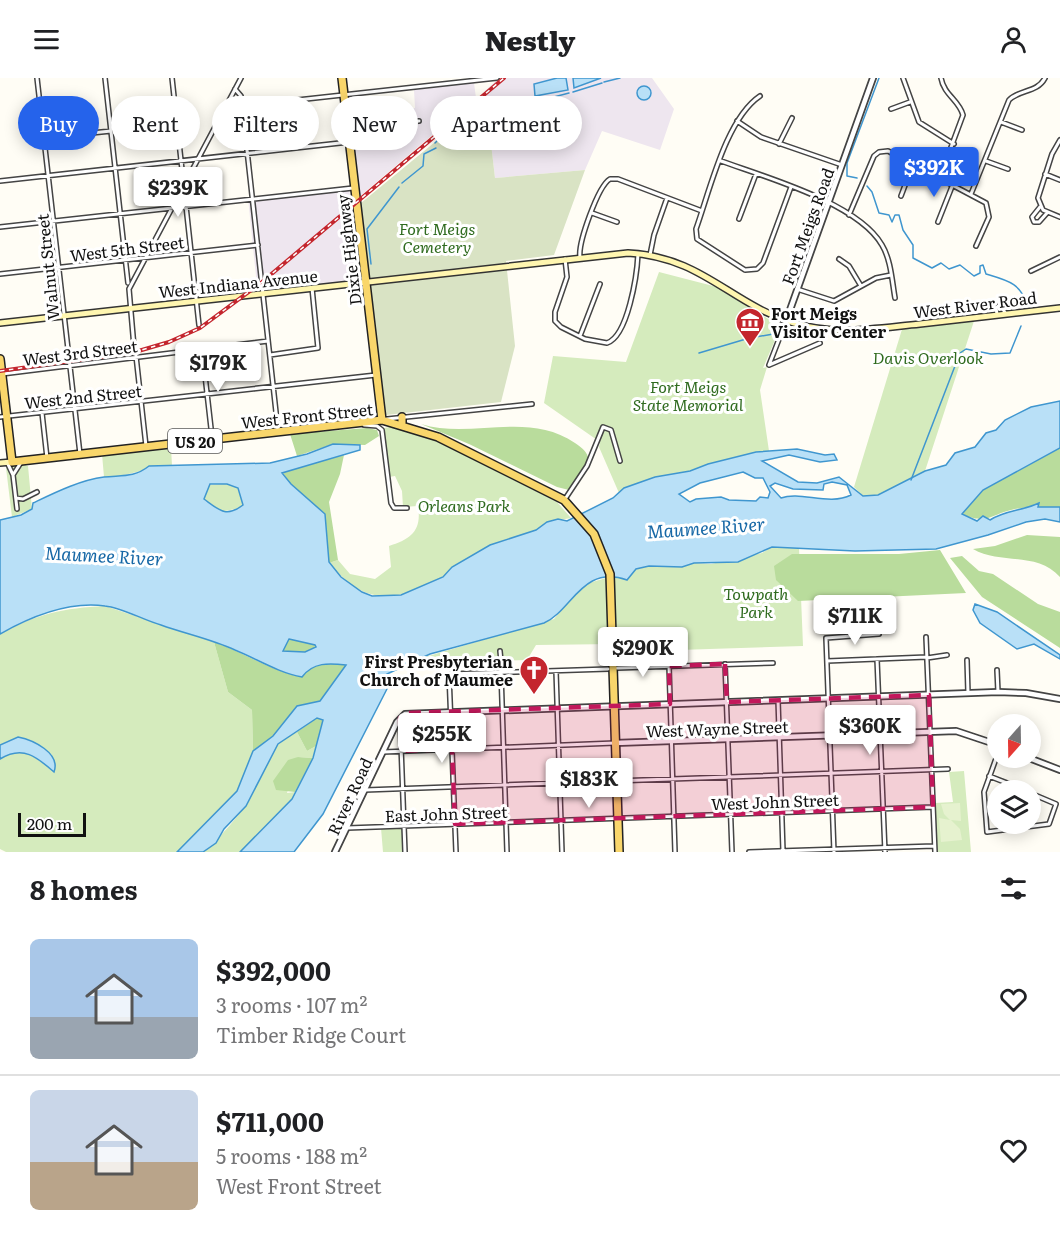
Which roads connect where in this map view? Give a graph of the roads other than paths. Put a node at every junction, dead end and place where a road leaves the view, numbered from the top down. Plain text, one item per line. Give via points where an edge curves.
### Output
1 (37, 78) edge
2 (105, 78) edge
3 (172, 78) edge
4 (241, 78) edge
5 (342, 78) edge
6 (497, 78) edge
7 (873, 78) edge
8 (903, 78) edge
9 (941, 78) edge
10 (1045, 78) edge
11 (235, 89) junction
12 (39, 96) edge
13 (240, 96) edge
14 (344, 96) joint
15 (760, 96) dead end
16 (910, 102) junction
17 (891, 109) dead end
18 (792, 118) dead end
19 (737, 121) junction
20 (1001, 122) junction
21 (1022, 130) dead end
22 (111, 131) joint
23 (99, 132) edge
24 (1060, 140) edge
25 (331, 144) edge
26 (779, 144) junction
27 (954, 144) junction
28 (45, 150) edge
29 (113, 150) edge
30 (247, 150) edge
31 (350, 150) edge
32 (247, 153) junction
33 (198, 159) junction
34 (721, 160) junction
35 (181, 161) junction
36 (986, 161) junction
37 (913, 164) junction
38 (842, 165) junction
39 (115, 168) junction
40 (1008, 169) dead end
41 (756, 174) junction
42 (1045, 174) junction
43 (48, 176) junction
44 (939, 177) junction
45 (1060, 180) edge
46 (0, 181) edge
47 (953, 184) junction
48 (184, 186) junction
49 (790, 187) junction
50 (354, 188) junction
51 (971, 194) junction
52 (901, 196) dead end
53 (667, 198) junction
54 (252, 200) junction
55 (829, 202) junction
56 (186, 207) junction
57 (1040, 207) junction
58 (172, 208) junction
59 (702, 211) junction
60 (592, 213) junction
61 (1047, 213) junction
62 (120, 214) junction
63 (849, 215) junction
64 (1060, 217) edge
65 (739, 219) dead end
66 (53, 221) junction
67 (617, 222) dead end
68 (938, 222) dead end
69 (0, 227) edge
70 (258, 245) junction
71 (976, 246) dead end
72 (192, 253) junction
73 (638, 254) junction
74 (650, 255) junction
75 (580, 257) junction
76 (1060, 257) edge
77 (146, 258) junction
78 (565, 259) junction
79 (839, 259) dead end
80 (125, 260) junction
81 (59, 268) junction
82 (1032, 271) dead end
83 (0, 274) edge
84 (891, 275) junction
85 (365, 282) junction
86 (129, 284) junction
87 (600, 284) dead end
88 (861, 286) junction
89 (312, 288) junction
90 (797, 289) junction
91 (263, 293) junction
92 (895, 298) dead end
93 (197, 301) junction
94 (130, 308) junction
95 (1060, 308) edge
96 (64, 315) junction
97 (786, 321) junction
98 (0, 322) edge
99 (199, 325) dead end
100 (580, 336) junction
101 (268, 341) junction
102 (820, 343) dead end
103 (134, 347) dead end
104 (202, 349) junction
105 (270, 355) junction
106 (136, 356) junction
107 (0, 359) edge
108 (70, 366) junction
109 (1, 370) edge
110 (376, 375) junction
111 (274, 387) junction
112 (208, 394) junction
113 (141, 401) junction
114 (532, 404) dead end
115 (75, 409) junction
116 (42, 412) junction
117 (3, 417) edge
118 (402, 417) junction
119 (382, 420) junction
120 (358, 422) junction
121 (402, 425) junction
122 (279, 431) junction
123 (212, 439) junction
124 (146, 446) junction
125 (80, 454) junction
126 (47, 458) junction
127 (23, 461) junction
128 (10, 462) junction
129 (620, 462) dead end
130 (0, 463) edge
131 (13, 475) junction
132 (37, 492) dead end
133 (16, 498) junction
134 (564, 500) junction
135 (407, 508) dead end
136 (17, 509) dead end
137 (879, 634) dead end
138 (926, 637) dead end
139 (500, 651) dead end
140 (947, 655) dead end
141 (927, 657) junction
142 (877, 659) junction
143 (967, 660) dead end
144 (828, 661) junction
145 (773, 663) dead end
146 (725, 664) junction
147 (669, 666) junction
148 (617, 668) dead end
149 (608, 669) dead end
150 (556, 670) junction
151 (998, 670) dead end
152 (501, 672) junction
153 (998, 692) junction
154 (968, 693) junction
155 (929, 695) junction
156 (879, 696) junction
157 (829, 698) junction
158 (1060, 699) edge
159 (778, 700) junction
160 (727, 702) junction
161 (670, 704) junction
162 (614, 706) junction
163 (557, 708) junction
164 (502, 710) junction
165 (451, 711) junction
166 (400, 717) junction
167 (930, 732) junction
168 (880, 734) junction
169 (830, 736) junction
170 (779, 738) junction
171 (728, 739) junction
172 (672, 741) junction
173 (987, 741) edge
174 (615, 743) junction
175 (558, 746) junction
176 (504, 747) junction
177 (452, 749) junction
178 (401, 751) junction
179 (383, 752) junction
180 (1041, 763) edge
181 (992, 768) edge
182 (948, 769) dead end
183 (932, 770) junction
184 (1060, 770) edge
185 (881, 772) junction
186 (831, 773) junction
187 (781, 775) junction
188 (989, 776) junction
189 (729, 777) junction
190 (673, 779) junction
191 (988, 780) edge
192 (999, 780) edge
193 (616, 781) junction
194 (560, 783) junction
195 (987, 783) edge
196 (505, 785) junction
197 (454, 787) junction
198 (402, 789) junction
199 (365, 790) junction
200 (1041, 798) edge
201 (933, 807) junction
202 (882, 809) junction
203 (833, 811) junction
204 (782, 813) junction
205 (731, 814) junction
206 (674, 817) junction
207 (618, 819) junction
208 (561, 820) junction
209 (506, 823) junction
210 (455, 824) junction
211 (1041, 825) edge
212 (404, 826) junction
213 (347, 828) junction
214 (987, 832) edge
215 (934, 846) junction
216 (884, 850) edge
217 (783, 851) edge
218 (834, 851) edge
219 (335, 852) edge
220 (405, 852) edge
221 (456, 852) edge
222 (507, 852) edge
223 (562, 852) edge
224 (619, 852) edge
225 (675, 852) edge
226 (732, 852) edge
227 (749, 852) edge
228 (935, 852) edge

1 - 12 street, Walnut Street
2 - 22 street
3 - 35 street
4 - 11 street
5 - 14 main road, Dixie Highway
6 - 14 street
7 - 38 street, Fort Meigs Road
8 - 16 street
9 - 27 street via 945,91 963,114
10 - 20 street via 1037,87 1012,97
11 - 13 street
11 - 33 street
15 - 19 street
16 - 17 street
16 - 27 street via 921,125
18 - 26 street
19 - 26 street via 754,134
19 - 34 street via 728,135
20 - 21 street
20 - 36 street
22 - 23 street
24 - 42 street
25 - 32 street
26 - 38 street
27 - 44 street
28 - 43 street, Walnut Street
29 - 39 street
30 - 32 street
31 - 50 main road, Dixie Highway
32 - 33 street
32 - 54 street
33 - 35 street
33 - 48 street
34 - 41 street
34 - 59 street
35 - 39 street
35 - 48 street
36 - 40 street
36 - 51 street
37 - 44 street
37 - 52 street
37 - 63 street via 888,151 876,154
38 - 55 street, Fort Meigs Road
39 - 43 street
39 - 62 street
41 - 49 street
41 - 65 street
42 - 45 street
42 - 57 street via 1038,196
43 - 46 street
43 - 66 street, Walnut Street
44 - 47 street
47 - 51 street
47 - 68 street
48 - 56 street
48 - 58 street
49 - 55 street
49 - 59 street via 763,263 754,271 744,269 699,241 695,230
50 - 54 street
50 - 85 main road, Dixie Highway
51 - 71 street via 986,203 990,214
53 - 59 street
53 - 60 street via 611,179 602,186
53 - 74 street
54 - 56 street
54 - 70 street
55 - 63 street
55 - 90 street, Fort Meigs Road
56 - 58 street
56 - 72 street
57 - 61 street
57 - 61 street via 1032,217 1034,222
58 - 62 street
58 - 77 street
60 - 67 street
60 - 75 street via 580,245
61 - 64 street
62 - 66 street
62 - 80 street
63 - 84 street via 880,242
66 - 69 street
66 - 81 street, Walnut Street
70 - 72 street, West 5th Street
70 - 91 street
72 - 77 street, West 5th Street
72 - 93 street
73 - 74 main road, West Indiana Avenue
73 - 75 main road, West Indiana Avenue
73 - 100 street via 636,286 616,337 603,343
74 - 97 main road, West Indiana Avenue via 698,271
75 - 78 main road, West Indiana Avenue
76 - 82 street
77 - 80 street, West 5th Street
77 - 86 street
78 - 85 main road, West Indiana Avenue
78 - 100 street via 566,280 554,317 560,326
79 - 88 street via 849,266
80 - 81 street, West 5th Street
80 - 86 street
81 - 83 street, West 5th Street
81 - 96 street, Walnut Street
84 - 88 street
84 - 92 street
85 - 89 main road, West Indiana Avenue
85 - 110 main road, Dixie Highway
86 - 94 street
87 - 100 street
88 - 90 street via 832,301
89 - 91 main road, West Indiana Avenue
89 - 105 street via 318,348
90 - 97 street, Fort Meigs Road
91 - 93 main road, West Indiana Avenue
91 - 101 street
93 - 94 main road, West Indiana Avenue
93 - 99 street
94 - 96 main road, West Indiana Avenue
94 - 103 street
95 - 97 main road, West River Road via 843,331
96 - 98 main road, West Indiana Avenue
96 - 108 street, Walnut Street
97 - 102 street, Fort Meigs Road via 769,365
101 - 104 street, West 3rd Street
101 - 105 street
104 - 106 street, West 3rd Street
104 - 112 street
105 - 111 street
106 - 108 street, West 3rd Street
106 - 113 street
107 - 109 main road
108 - 109 street, West 3rd Street
108 - 115 street, Walnut Street
109 - 117 main road
110 - 111 street, West 2nd Street
110 - 119 main road, Dixie Highway
111 - 112 street, West 2nd Street
111 - 122 street
112 - 113 street, West 2nd Street
112 - 123 street
113 - 115 street, West 2nd Street
113 - 124 street
114 - 118 street, West Front Street
115 - 116 street, West 2nd Street
115 - 125 street, Walnut Street
116 - 117 street, West 2nd Street
116 - 126 street
117 - 128 main road
118 - 119 street, West Front Street
118 - 121 main road
119 - 120 main road, West Front Street / US 20
119 - 121 main road, US 20
120 - 122 main road, West Front Street / US 20
120 - 135 street via 382,430 392,506
121 - 134 main road, US 20 via 438,437
122 - 123 main road, West Front Street / US 20
123 - 124 main road, West Front Street / US 20
124 - 125 main road, West Front Street / US 20
125 - 126 main road, West Front Street / US 20
126 - 127 main road, West Front Street / US 20
127 - 128 main road, West Front Street / US 20
127 - 131 street
128 - 130 main road
128 - 131 street
129 - 134 street via 611,430 603,427 587,466
131 - 133 street
132 - 133 street
133 - 136 street
134 - 162 main road, US 20 via 591,528 603,552 611,590
137 - 144 street via 827,637
138 - 141 street
139 - 152 street
140 - 141 street
141 - 142 street
141 - 155 street
142 - 144 street
142 - 156 street
143 - 154 street
144 - 157 street
145 - 146 street
146 - 147 street
146 - 160 street
147 - 148 street
147 - 161 street
149 - 150 street
150 - 152 street
150 - 163 street
151 - 153 street
152 - 164 street
152 - 165 street via 450,674
153 - 154 street
153 - 158 street
154 - 155 street
155 - 156 street
155 - 167 street
156 - 157 street
156 - 168 street
157 - 159 street
157 - 169 street
159 - 160 street
159 - 170 street
160 - 161 street
160 - 171 street
161 - 162 street
161 - 172 street
162 - 163 street
162 - 174 main road, US 20
163 - 164 street
163 - 175 street
164 - 165 street
164 - 176 street
165 - 166 street
165 - 177 street
166 - 178 street
166 - 179 street, River Road
167 - 168 street, West Wayne Street
167 - 173 street, West Wayne Street via 963,732
167 - 183 street
168 - 169 street, West Wayne Street
168 - 185 street
169 - 170 street, West Wayne Street
169 - 186 street
170 - 171 street, West Wayne Street
170 - 187 street
171 - 172 street, West Wayne Street
171 - 189 street
172 - 174 street, West Wayne Street
172 - 190 street
174 - 175 street
174 - 193 main road, US 20
175 - 176 street
175 - 194 street
176 - 177 street
176 - 196 street
177 - 178 street
177 - 197 street
178 - 179 street
178 - 198 street
179 - 199 street, River Road
180 - 184 street
181 - 188 street
182 - 183 street
183 - 185 street
183 - 201 street
185 - 186 street
185 - 202 street
186 - 187 street
186 - 203 street
187 - 189 street
187 - 204 street
188 - 191 street
188 - 192 street
189 - 190 street
189 - 205 street
190 - 193 street
190 - 206 street
193 - 194 street
193 - 207 main road, US 20
194 - 196 street
194 - 208 street
195 - 214 street
196 - 197 street
196 - 209 street
197 - 198 street
197 - 210 street
198 - 199 street
198 - 212 street
199 - 213 street, River Road
200 - 211 street via 1056,804 1048,824
201 - 202 street, West John Street
201 - 215 street
202 - 203 street, West John Street
202 - 216 street
203 - 204 street, West John Street
203 - 218 street
204 - 205 street, West John Street
204 - 217 street
205 - 206 street, West John Street
205 - 226 street
206 - 207 street, West John Street
206 - 225 street
207 - 208 street, East John Street
207 - 224 main road, US 20
208 - 209 street, East John Street
208 - 223 street
209 - 210 street, East John Street
209 - 222 street
210 - 212 street, East John Street
210 - 221 street
212 - 213 street, East John Street
212 - 220 street
213 - 219 street, River Road
215 - 216 street
215 - 228 street
216 - 218 street
217 - 218 street
217 - 227 street

